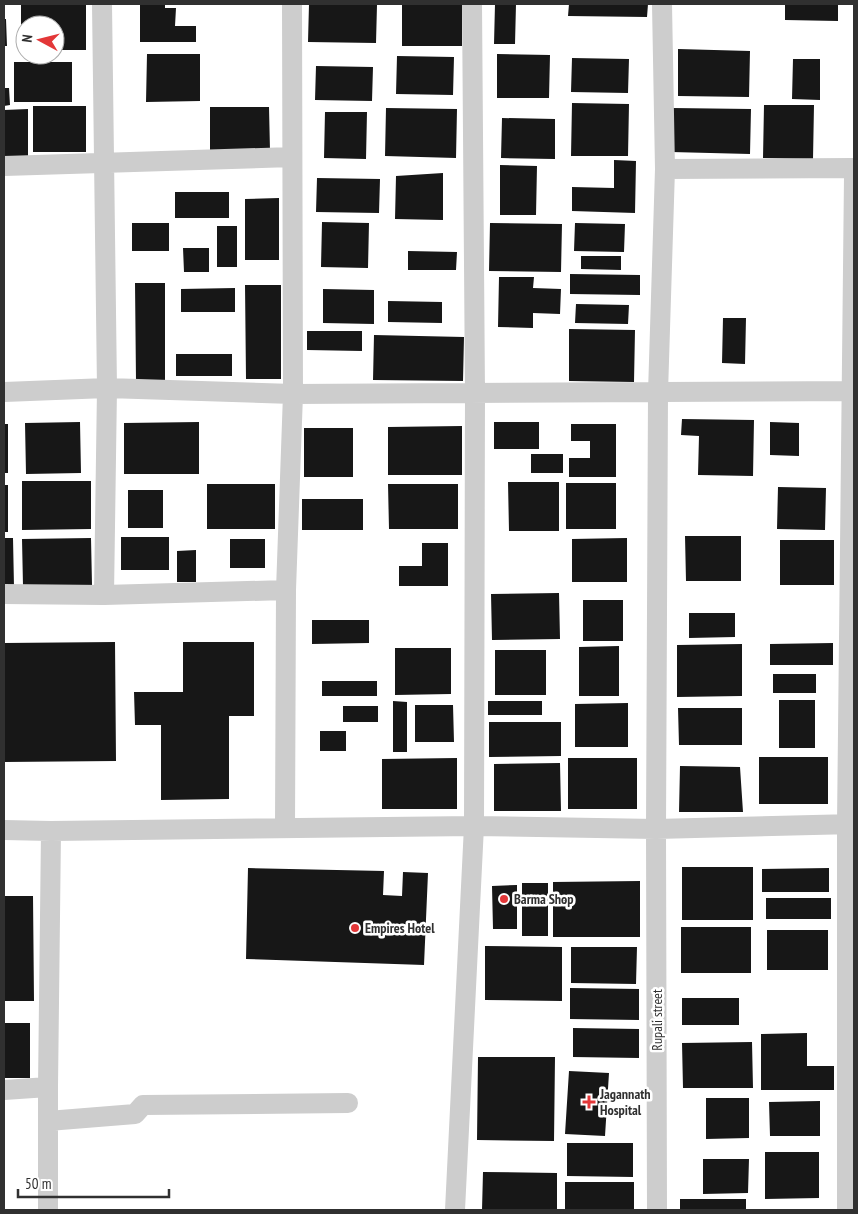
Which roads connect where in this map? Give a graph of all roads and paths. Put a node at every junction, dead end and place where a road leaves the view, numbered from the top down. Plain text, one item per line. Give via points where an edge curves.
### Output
1 (102, 4) edge
2 (292, 4) edge
3 (472, 4) edge
4 (662, 4) edge
5 (292, 157) junction
6 (104, 165) junction
7 (4, 166) edge
8 (854, 168) edge
9 (665, 169) junction
10 (854, 176) edge
11 (107, 388) junction
12 (853, 391) edge
13 (4, 392) edge
14 (475, 393) junction
15 (658, 393) junction
16 (293, 394) junction
17 (286, 590) junction
18 (4, 594) edge
19 (104, 595) junction
20 (851, 824) edge
21 (474, 826) junction
22 (285, 827) junction
23 (656, 829) junction
24 (4, 830) edge
25 (51, 832) junction
26 (48, 1087) junction
27 (4, 1090) edge
28 (348, 1103) dead end
29 (48, 1121) junction
30 (851, 1148) edge
31 (48, 1210) edge
32 (455, 1210) edge
33 (657, 1210) edge
34 (847, 1210) edge

1 - 6 street
2 - 5 street
3 - 14 street
4 - 9 street, Rupali street
5 - 6 street
5 - 16 street
6 - 7 street
6 - 11 street
8 - 9 street
9 - 15 street, Rupali street
10 - 12 street
11 - 13 street
11 - 16 street
11 - 19 street
12 - 15 street
12 - 20 street
14 - 15 street
14 - 16 street
14 - 21 street
15 - 23 street, Rupali street
16 - 17 street
17 - 19 street
17 - 22 street
18 - 19 street
20 - 23 street
20 - 30 street
21 - 22 street
21 - 23 street
21 - 32 street
22 - 25 street
23 - 33 street, Rupali street
24 - 25 street
25 - 26 street
26 - 27 street
26 - 29 street
28 - 29 street via 143,1105 134,1114
29 - 31 street
30 - 34 street

